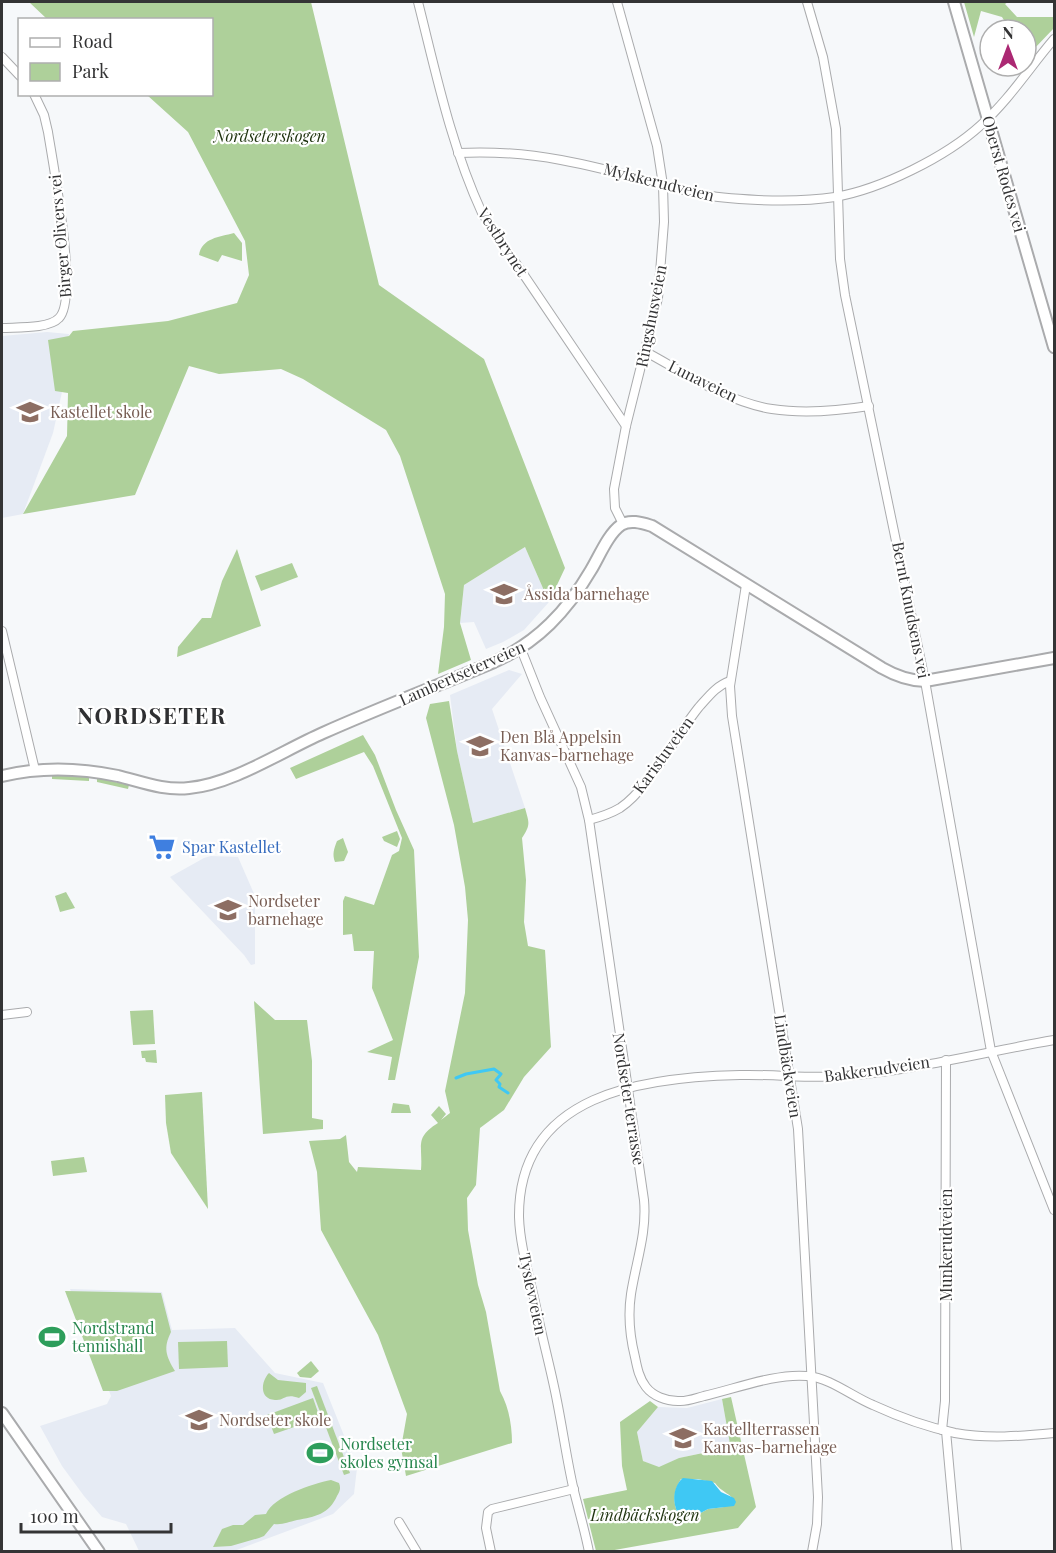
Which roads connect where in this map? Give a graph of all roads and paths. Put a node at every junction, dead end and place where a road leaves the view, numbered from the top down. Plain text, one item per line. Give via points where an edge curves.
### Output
1 (418, 2) edge
2 (616, 2) edge
3 (807, 2) edge
4 (954, 2) edge
5 (1054, 39) edge
6 (2, 57) edge
7 (18, 74) edge
8 (35, 96) edge
9 (988, 118) junction
10 (458, 153) junction
11 (663, 185) junction
12 (837, 197) junction
13 (2, 328) edge
14 (1054, 347) edge
15 (646, 351) junction
16 (869, 405) junction
17 (626, 426) junction
18 (623, 524) junction
19 (746, 585) junction
20 (2, 631) edge
21 (521, 649) junction
22 (1054, 658) edge
23 (730, 681) junction
24 (926, 681) junction
25 (35, 770) junction
26 (2, 776) edge
27 (589, 820) junction
28 (27, 1012) dead end
29 (2, 1015) edge
30 (1054, 1040) edge
31 (991, 1051) junction
32 (946, 1060) junction
33 (790, 1076) junction
34 (627, 1086) junction
35 (1054, 1210) edge
36 (812, 1377) junction
37 (2, 1413) edge
38 (944, 1430) junction
39 (1054, 1433) edge
40 (574, 1489) junction
41 (399, 1522) dead end
42 (99, 1551) edge
43 (417, 1551) edge
44 (491, 1551) edge
45 (589, 1551) edge
46 (812, 1551) edge
47 (957, 1551) edge

1 - 10 street, Vestbrynet
2 - 11 street, Ringshusveien via 657,146
3 - 12 street, Bernt Knudsens vei via 823,57 836,129
4 - 9 main road, Oberst Rodes vei
5 - 9 street, Mylskerudveien
6 - 7 street
8 - 13 street, Birger Olivers vei via 46,120 51,151 64,243 67,304 64,313 50,324
9 - 12 street, Mylskerudveien via 917,167
9 - 14 main road, Oberst Rodes vei
10 - 11 street, Mylskerudveien via 523,154 569,160
10 - 17 street, Vestbrynet via 488,223
11 - 12 street, Mylskerudveien via 745,200
11 - 15 street, Ringshusveien via 661,275
12 - 16 street, Bernt Knudsens vei via 842,270
15 - 16 street, Lunaveien via 728,396 770,409 822,411
15 - 17 street, Ringshusveien
16 - 24 street, Bernt Knudsens vei
17 - 18 street, Ringshusveien via 614,489 615,508
18 - 19 main road via 652,526
18 - 21 main road, Lambertseterveien via 564,609
19 - 23 street, Lindbäckveien
19 - 24 main road via 888,672
20 - 25 street
21 - 25 main road, Lambertseterveien via 321,733 214,784 175,789 94,772
21 - 27 street, Nordseter terrasse via 581,787
22 - 24 main road
23 - 27 street, Karistuveien via 718,686 697,709 629,801
23 - 33 street, Lindbäckveien via 732,716
24 - 31 street, Bernt Knudsens vei
25 - 26 main road, Lambertseterveien
27 - 34 street, Nordseter terrasse
28 - 29 street
30 - 31 street, Bakkerudveien
31 - 32 street, Bakkerudveien
31 - 35 street, Bernt Knudsens vei
32 - 33 street, Bakkerudveien via 856,1075
32 - 38 street, Munkerudveien
33 - 34 street, Bakkerudveien via 666,1079
33 - 36 street, Lindbäckveien via 798,1133
34 - 36 street, Nordseter terrasse via 645,1210 630,1322 632,1347 646,1387 667,1400 682,1401 768,1380
34 - 40 street, Tyslevveien via 590,1102 550,1130 530,1156 520,1192 521,1233
36 - 38 street via 897,1416
36 - 46 street, Lindbäckveien via 818,1497
37 - 42 main road
38 - 39 street via 998,1436
38 - 47 street, Munkerudveien
40 - 44 street via 492,1509 486,1520
40 - 45 street, Tyslevveien
41 - 43 street

